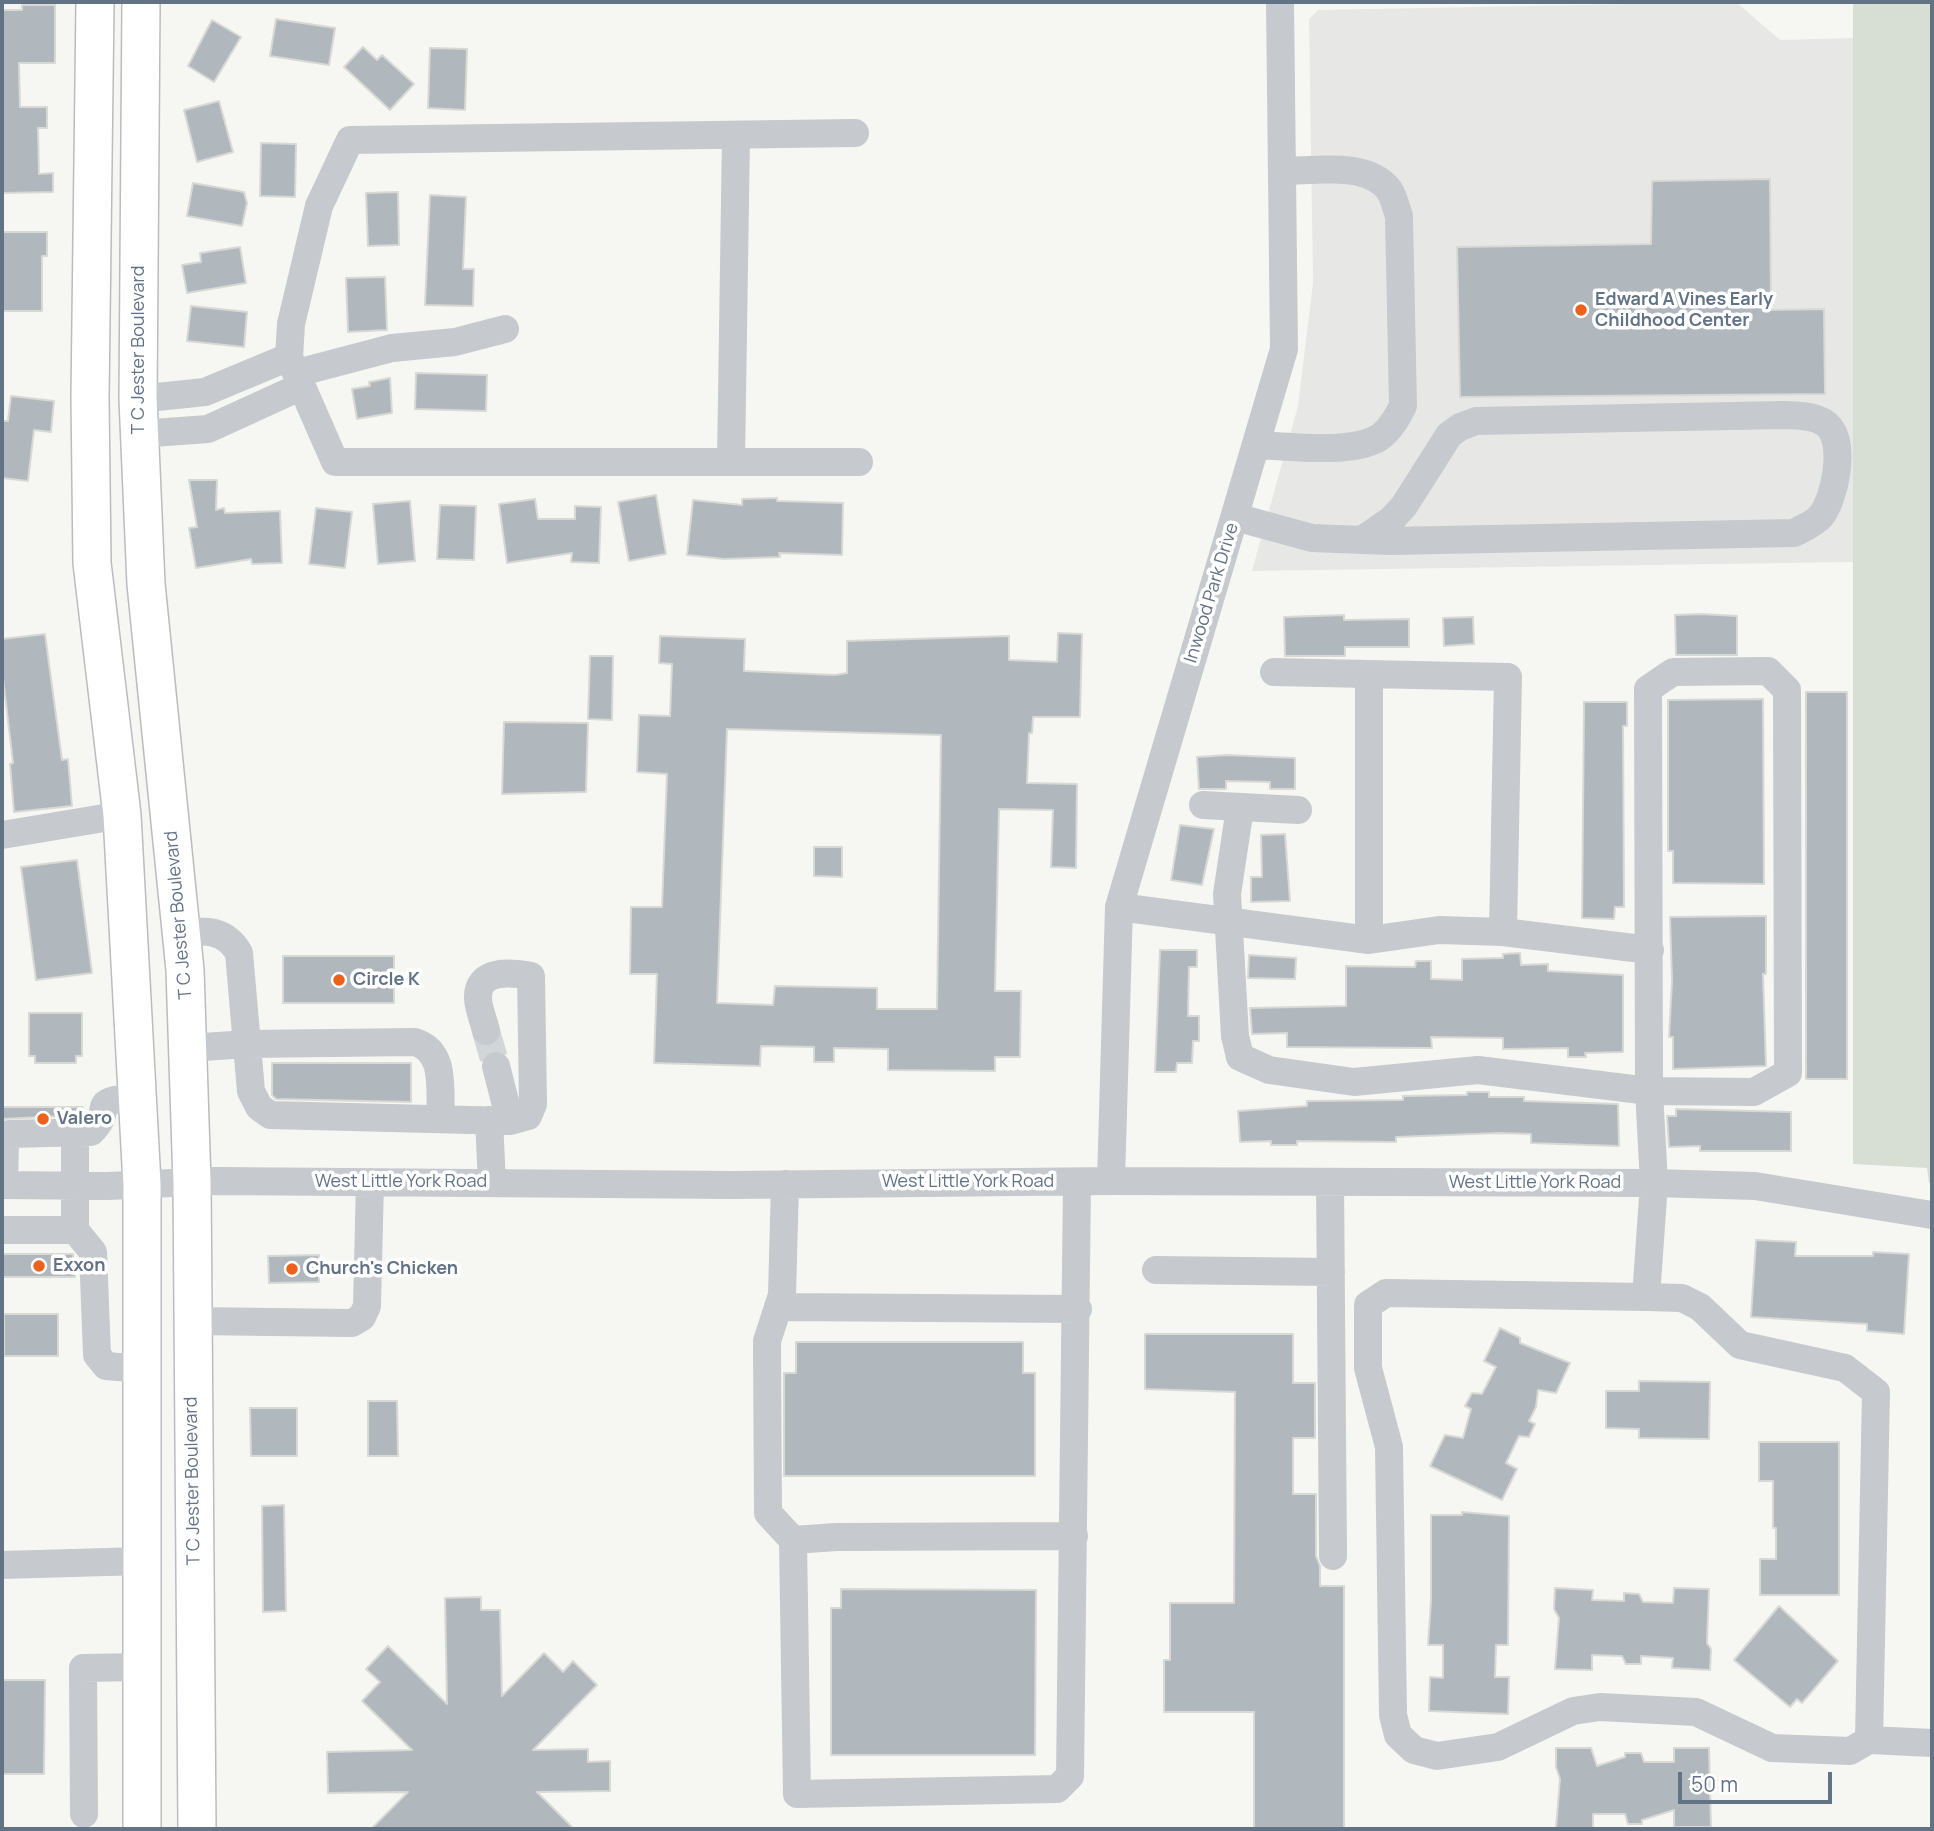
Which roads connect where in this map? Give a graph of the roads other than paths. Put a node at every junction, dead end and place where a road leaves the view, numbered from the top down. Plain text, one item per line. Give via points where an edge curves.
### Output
1 (95, 2) edge
2 (141, 2) edge
3 (1280, 2) edge
4 (855, 133) dead end
5 (736, 135) junction
6 (1284, 171) junction
7 (505, 329) dead end
8 (296, 372) junction
9 (90, 398) junction
10 (138, 417) junction
11 (1256, 445) junction
12 (731, 462) junction
13 (859, 462) dead end
14 (1235, 517) junction
15 (1365, 538) junction
16 (1274, 672) dead end
17 (1369, 675) junction
18 (168, 797) junction
19 (1203, 805) dead end
20 (1240, 808) junction
21 (1298, 810) dead end
22 (122, 815) junction
23 (2, 835) edge
24 (1119, 907) junction
25 (1230, 922) junction
26 (181, 932) junction
27 (1503, 932) junction
28 (1369, 940) junction
29 (1650, 950) junction
30 (486, 1031) tunnel mouth
31 (247, 1044) junction
32 (188, 1048) junction
33 (496, 1066) tunnel mouth
34 (1648, 1091) junction
35 (137, 1097) junction
36 (441, 1119) junction
37 (500, 1120) junction
38 (75, 1134) junction
39 (1111, 1181) junction
40 (192, 1182) junction
41 (370, 1182) junction
42 (1077, 1182) junction
43 (1330, 1182) junction
44 (492, 1183) junction
45 (1654, 1183) junction
46 (142, 1184) junction
47 (785, 1184) junction
48 (3, 1185) edge
49 (74, 1185) junction
50 (1932, 1215) edge
51 (2, 1230) edge
52 (75, 1230) junction
53 (1156, 1270) dead end
54 (1331, 1272) junction
55 (142, 1294) junction
56 (94, 1296) junction
57 (1646, 1297) junction
58 (778, 1307) junction
59 (1078, 1309) junction
60 (192, 1321) junction
61 (142, 1369) junction
62 (1074, 1536) junction
63 (793, 1540) junction
64 (1333, 1556) dead end
65 (142, 1561) junction
66 (2, 1565) edge
67 (195, 1666) junction
68 (142, 1667) junction
69 (1869, 1740) junction
70 (1932, 1743) edge
71 (84, 1814) dead end
72 (142, 1829) edge
73 (197, 1829) edge

1 - 9 main road
2 - 10 main road, T C Jester Boulevard
3 - 6 street, Inwood Park Drive
4 - 5 street
5 - 8 street via 350,140 319,206 290,324
5 - 12 street
6 - 11 street, Inwood Park Drive via 1284,349
6 - 11 street via 1348,170 1388,189 1399,216 1403,406 1388,431 1360,444
7 - 8 street via 455,342 392,348
8 - 10 street via 205,392
8 - 10 street via 208,429
8 - 12 street via 335,462
9 - 10 main road
9 - 22 main road via 92,563
10 - 18 main road, T C Jester Boulevard via 146,584
11 - 14 street, Inwood Park Drive
12 - 13 street
14 - 15 street via 1312,538
14 - 24 street, Inwood Park Drive
15 - 15 street via 1794,533 1820,517 1830,502 1836,480 1836,447 1831,428 1821,421 1784,415 1476,421 1449,435 1404,506
16 - 17 street
17 - 27 street via 1508,677
17 - 28 street
18 - 22 main road
18 - 26 main road, T C Jester Boulevard
19 - 20 street
20 - 21 street
20 - 25 street via 1227,894
22 - 23 street
22 - 35 main road
24 - 25 street
24 - 39 street, Inwood Park Drive
25 - 28 street
25 - 34 street via 1240,1057 1269,1070 1354,1082 1478,1070
26 - 31 street via 220,933 232,940 239,953
26 - 32 main road, T C Jester Boulevard
27 - 28 street via 1439,930
27 - 29 street
29 - 34 street
29 - 34 street via 1648,689 1673,672 1768,671 1787,690 1788,1073 1754,1092
30 - 37 street via 478,998 481,984 495,974 531,976 533,1104 528,1116
31 - 32 street
31 - 36 street via 251,1091 259,1107 270,1115
31 - 36 street via 415,1042 428,1046 437,1058
32 - 40 main road, T C Jester Boulevard
33 - 37 street
34 - 45 street
35 - 38 street via 108,1100 99,1124 91,1132
35 - 46 main road
36 - 37 street
37 - 44 street
38 - 48 street via 9,1134
38 - 49 street
39 - 42 street, West Little York Road
39 - 43 street, West Little York Road
40 - 41 street, West Little York Road
40 - 46 street, West Little York Road
40 - 60 main road, T C Jester Boulevard
41 - 44 street, West Little York Road
41 - 60 street via 367,1306 362,1317 352,1323
42 - 47 street, West Little York Road
42 - 59 street
43 - 45 street, West Little York Road
43 - 54 street
44 - 47 street, West Little York Road
45 - 50 street, West Little York Road via 1755,1186
45 - 57 street
46 - 49 street, West Little York Road
46 - 55 main road
47 - 58 street
48 - 49 street, West Little York Road
49 - 52 street
51 - 52 street
52 - 56 street via 93,1252
53 - 54 street
54 - 64 street
55 - 56 street
55 - 61 main road
56 - 61 street via 97,1356 106,1366
57 - 69 street via 1682,1298 1700,1307 1740,1345 1845,1368 1876,1392
57 - 69 street via 1386,1293 1368,1305 1368,1368 1389,1447 1393,1715 1398,1735 1414,1750 1437,1756 1498,1747 1573,1711 1600,1707 1696,1712 1773,1748 1850,1751
58 - 59 street
58 - 63 street via 767,1341 768,1513
59 - 62 street
60 - 67 main road, T C Jester Boulevard
61 - 65 main road
62 - 63 street
62 - 63 street via 1070,1776 1056,1788 810,1794 797,1794
65 - 66 street
65 - 68 main road
67 - 68 main road
67 - 73 main road, T C Jester Boulevard
68 - 71 street via 83,1668
68 - 72 main road
69 - 70 street

